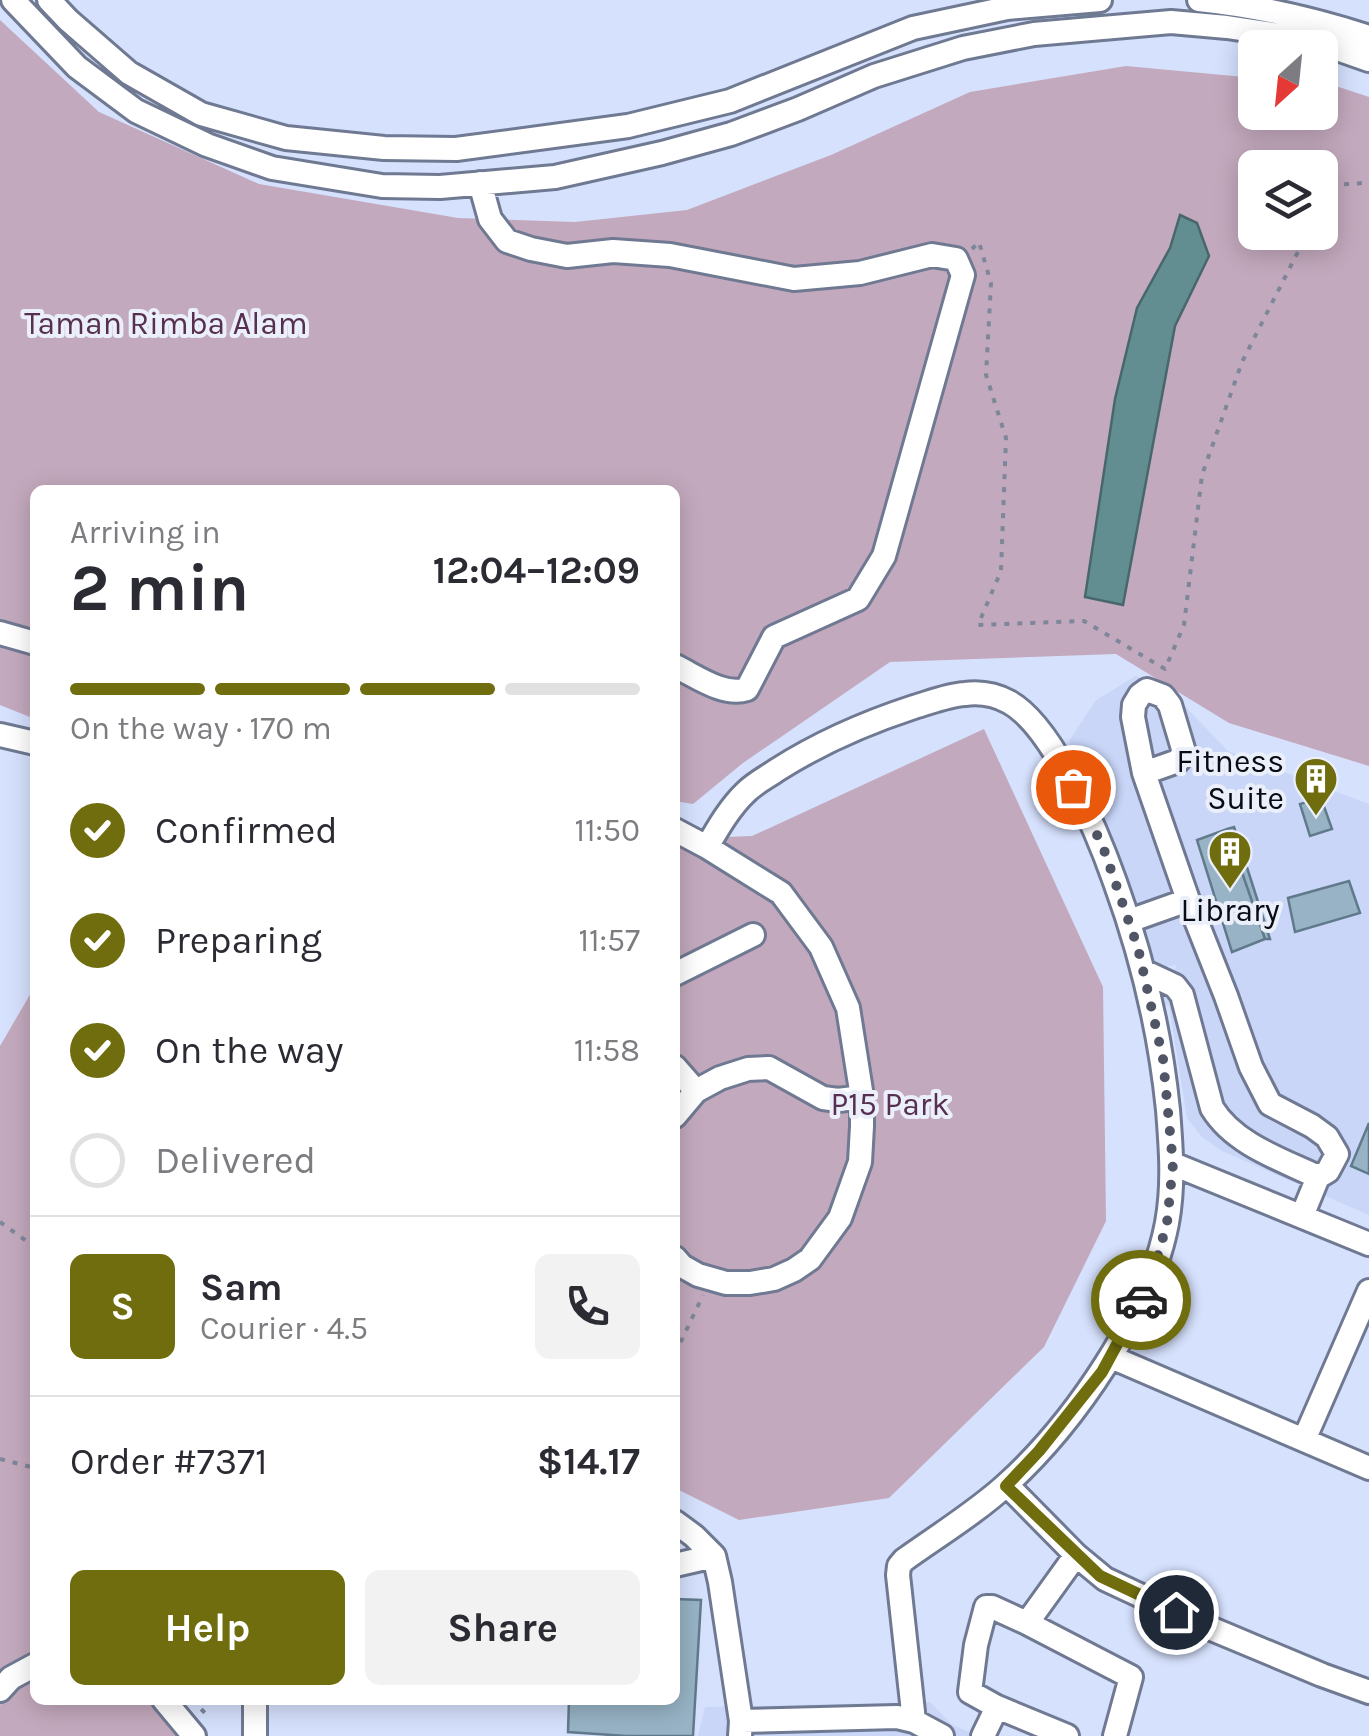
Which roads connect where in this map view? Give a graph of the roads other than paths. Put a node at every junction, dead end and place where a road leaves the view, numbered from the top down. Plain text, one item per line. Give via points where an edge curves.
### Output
1 (12, 0) edge
2 (49, 0) edge
3 (1100, 0) edge
4 (1199, 0) edge
5 (1170, 11) edge
6 (1369, 37) edge
7 (1369, 60) edge
8 (377, 147) junction
9 (480, 184) junction
10 (382, 186) junction
11 (0, 633) edge
12 (30, 642) edge
13 (680, 668) edge
14 (0, 735) edge
15 (30, 742) edge
16 (1144, 773) dead end
17 (680, 833) edge
18 (706, 847) junction
19 (1188, 900) junction
20 (1130, 922) junction
21 (753, 935) dead end
22 (1143, 970) junction
23 (680, 972) edge
24 (680, 1073) edge
25 (696, 1091) junction
26 (862, 1097) junction
27 (680, 1110) edge
28 (1173, 1164) junction
29 (1318, 1178) junction
30 (1302, 1216) junction
31 (1369, 1244) edge
32 (680, 1264) edge
33 (1369, 1290) edge
34 (1111, 1356) junction
35 (1304, 1440) junction
36 (1369, 1468) edge
37 (1006, 1486) junction
38 (680, 1526) edge
39 (1076, 1555) junction
40 (714, 1556) junction
41 (680, 1564) edge
42 (1027, 1623) junction
43 (30, 1667) edge
44 (0, 1690) edge
45 (1369, 1692) edge
46 (168, 1705) edge
47 (255, 1705) edge
48 (997, 1707) junction
49 (914, 1721) junction
50 (740, 1728) edge
51 (194, 1736) edge
52 (255, 1736) edge
53 (942, 1736) edge
54 (983, 1736) edge
55 (1067, 1736) edge
56 (1115, 1736) edge

1 - 10 street via 77,67 136,111 272,168
2 - 8 street via 129,73 201,114 286,138
3 - 8 street via 1007,8 912,28 730,101 628,126 456,149
4 - 6 street
5 - 7 street via 1312,40
5 - 9 street via 963,48 731,134 555,177
8 - 10 street
9 - 10 street
9 - 13 street via 490,219 507,241 567,256 613,250 670,255 794,278 860,273 932,255 958,262 963,275 884,556 858,599 774,637 747,688 738,692
11 - 12 street
14 - 15 street
16 - 19 street
17 - 18 street
18 - 20 street via 746,792 811,748 942,698 992,695 1031,719 1058,757 1103,847
18 - 26 street via 781,893 821,947 848,1008
19 - 20 street
19 - 29 street via 1270,1104 1327,1137 1337,1154
20 - 22 street
21 - 23 street
22 - 28 street via 1163,1059
22 - 29 street via 1182,995 1222,1124
24 - 25 street
25 - 26 street via 769,1068 822,1098
25 - 27 street
26 - 32 street via 860,1162 840,1218 810,1259 774,1279 750,1283 711,1279
28 - 30 street
28 - 34 street via 1156,1262
29 - 30 street
30 - 31 street
33 - 35 street
34 - 35 street
34 - 37 street
35 - 36 street
37 - 39 street
37 - 49 street via 900,1566
38 - 40 street
39 - 42 street
39 - 45 street via 1100,1576 1194,1621
40 - 41 street
40 - 50 street
42 - 48 street via 992,1607 984,1612 969,1687
42 - 56 street via 1132,1677
43 - 44 street
46 - 51 street
47 - 52 street
48 - 54 street
48 - 55 street
49 - 50 street via 897,1716
49 - 53 street

